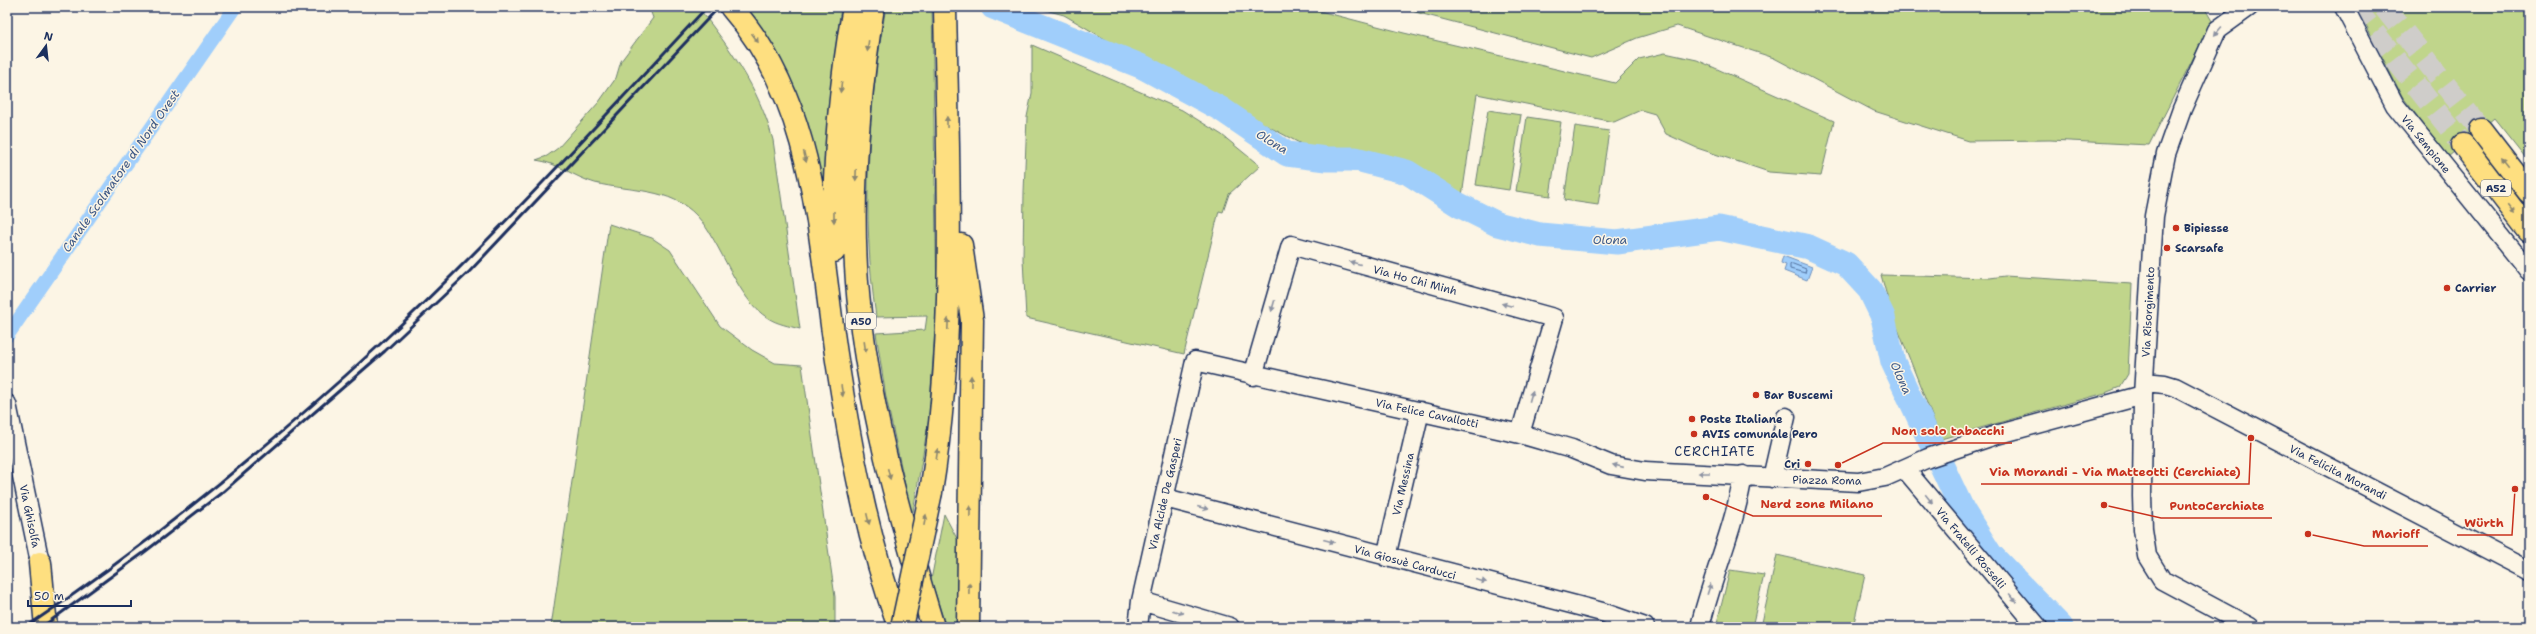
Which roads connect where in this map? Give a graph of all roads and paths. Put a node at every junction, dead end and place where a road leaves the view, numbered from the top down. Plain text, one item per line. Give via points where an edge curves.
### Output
1 (731, 7) edge
2 (854, 7) edge
3 (874, 7) edge
4 (945, 7) edge
5 (2249, 7) edge
6 (2344, 7) edge
7 (2481, 130) tunnel mouth
8 (2463, 145) tunnel mouth
9 (948, 161) junction
10 (2529, 192) edge
11 (2529, 231) edge
12 (2528, 270) edge
13 (836, 353) junction
14 (1194, 362) joint
15 (1253, 376) junction
16 (2144, 389) junction
17 (7, 404) edge
18 (1420, 411) junction
19 (1786, 418) dead end
20 (1520, 434) junction
21 (1905, 469) junction
22 (1656, 472) joint
23 (1743, 475) junction
24 (1772, 478) junction
25 (1165, 498) junction
26 (1386, 557) junction
27 (40, 562) junction
28 (2529, 571) edge
29 (1141, 601) junction
30 (46, 627) edge
31 (52, 627) edge
32 (899, 627) edge
33 (902, 627) edge
34 (933, 627) edge
35 (968, 627) edge
36 (1138, 627) edge
37 (1230, 627) edge
38 (1645, 627) edge
39 (1700, 627) edge
40 (2038, 627) edge
41 (2250, 627) edge

1 -> 13 highway via 774,68 792,109 816,207
2 -> 13 highway via 844,63 835,160
3 -> 34 highway, A50 via 862,89 857,158 856,254 860,312 876,415 890,480
9 -> 4 highway
5 -> 16 street, Via Risorgimento via 2217,30 2173,133 2154,216
6 - 12 street, Via Sempione via 2395,105
10 -> 7 highway, A52
8 -> 11 highway, A52
33 -> 9 highway, bridge via 931,492 943,408 950,283
35 -> 9 highway via 972,320
13 -> 32 highway via 847,421 871,534 884,586
14 - 15 street, Via Felice Cavallotti
14 - 25 street, Via Alcide De Gasperi
15 - 18 street, Via Felice Cavallotti
20 -> 15 street, Via Ho Chi Minh via 1554,318 1291,245
16 - 21 street via 1962,445
16 - 28 street, Via Felicita Morandi via 2165,384 2175,388
16 - 41 street, Via Risorgimento via 2142,496 2147,556 2162,580
17 - 27 street, Via Ghisolfa
18 - 20 street, Via Felice Cavallotti
18 - 26 street, Via Messina
19 - 24 street
22 -> 20 street, Via Felice Cavallotti via 1611,465 1572,449
21 - 24 street, Piazza Roma via 1885,477 1858,482
21 -> 40 street, Via Fratelli Rosselli
23 -> 22 street, Piazza Roma
23 - 24 street, Piazza Roma
39 -> 23 street
25 -> 26 street, Via Giosuè Carducci
25 - 29 street, Via Alcide De Gasperi
26 -> 38 street, Via Giosuè Carducci via 1602,612
27 - 30 highway
27 - 31 street, Via Ghisolfa
29 - 36 street, Via Alcide De Gasperi
29 -> 37 street

